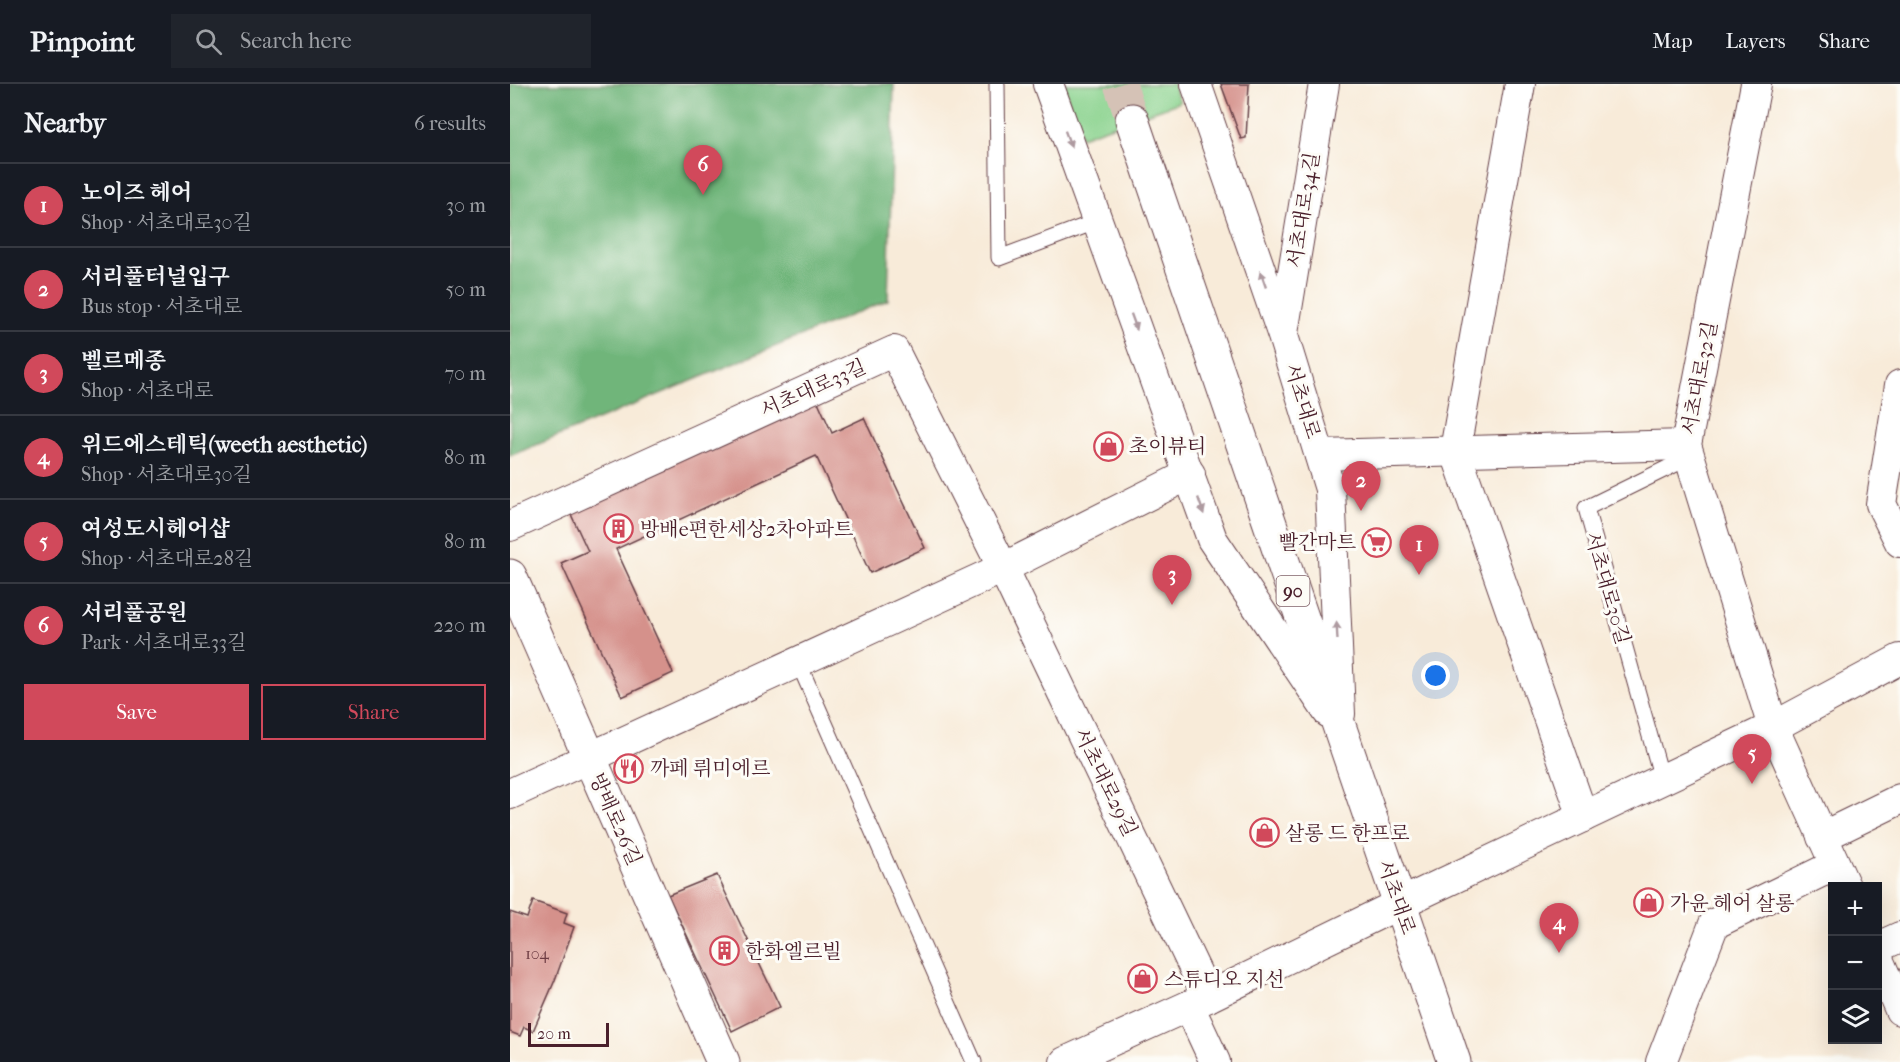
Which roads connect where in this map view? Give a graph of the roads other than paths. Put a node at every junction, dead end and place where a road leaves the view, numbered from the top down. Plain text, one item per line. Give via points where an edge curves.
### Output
1 (997, 84) edge
2 (1048, 84) edge
3 (1196, 84) edge
4 (1324, 84) edge
5 (1520, 84) edge
6 (1756, 84) edge
7 (1132, 120) tunnel mouth
8 (1098, 221) junction
9 (1282, 336) junction
10 (1900, 385) edge
11 (1455, 450) junction
12 (1688, 451) junction
13 (1320, 455) junction
14 (1190, 474) junction
15 (510, 526) edge
16 (1900, 542) edge
17 (1003, 568) junction
18 (510, 576) edge
19 (1900, 659) edge
20 (798, 662) junction
21 (1773, 727) junction
22 (1341, 732) junction
23 (590, 758) junction
24 (1662, 779) junction
25 (510, 794) edge
26 (1900, 799) edge
27 (1583, 817) junction
28 (1822, 837) junction
29 (1840, 876) edge
30 (1399, 904) junction
31 (1900, 937) edge
32 (1882, 945) edge
33 (1882, 968) edge
34 (1199, 1001) junction
35 (1900, 1010) edge
36 (723, 1062) edge
37 (974, 1062) edge
38 (1065, 1062) edge
39 (1215, 1062) edge
40 (1454, 1062) edge
41 (1661, 1062) edge

1 - 8 lane via 999,258
2 -> 8 street, 서초대로
9 -> 3 street, 서초대로
4 - 9 street, 서초대로34길
5 - 11 street
6 - 12 street, 서초대로32길
7 - 22 main road, 서초대로 / 90
8 -> 14 street, 서초대로
9 - 13 street, 서초대로
10 - 16 street via 1881,504
11 - 12 street, 서초대로32길
11 - 13 street, 서초대로32길
11 - 27 street
12 - 21 street
12 - 24 lane, 서초대로30길 via 1586,508
22 -> 13 street, 서초대로 via 1330,489
14 - 17 street
14 -> 22 street, 서초대로 via 1212,539
15 - 17 street, 서초대로33길 via 894,351
17 - 20 street
17 - 34 street, 서초대로29길
18 - 23 main road, 방배로26길
19 - 21 street
20 - 23 street
20 - 37 lane
21 - 24 street
21 - 28 street
22 - 30 main road, 서초대로 / 90
23 - 25 street
23 - 36 main road, 방배로26길
24 - 27 street
26 - 28 street
27 - 30 street
28 - 29 street
29 - 41 street via 1714,924
30 - 34 street
30 - 40 main road, 서초대로 / 90
31 - 32 street
33 - 35 street
34 - 38 street
34 - 39 street, 서초대로29길

